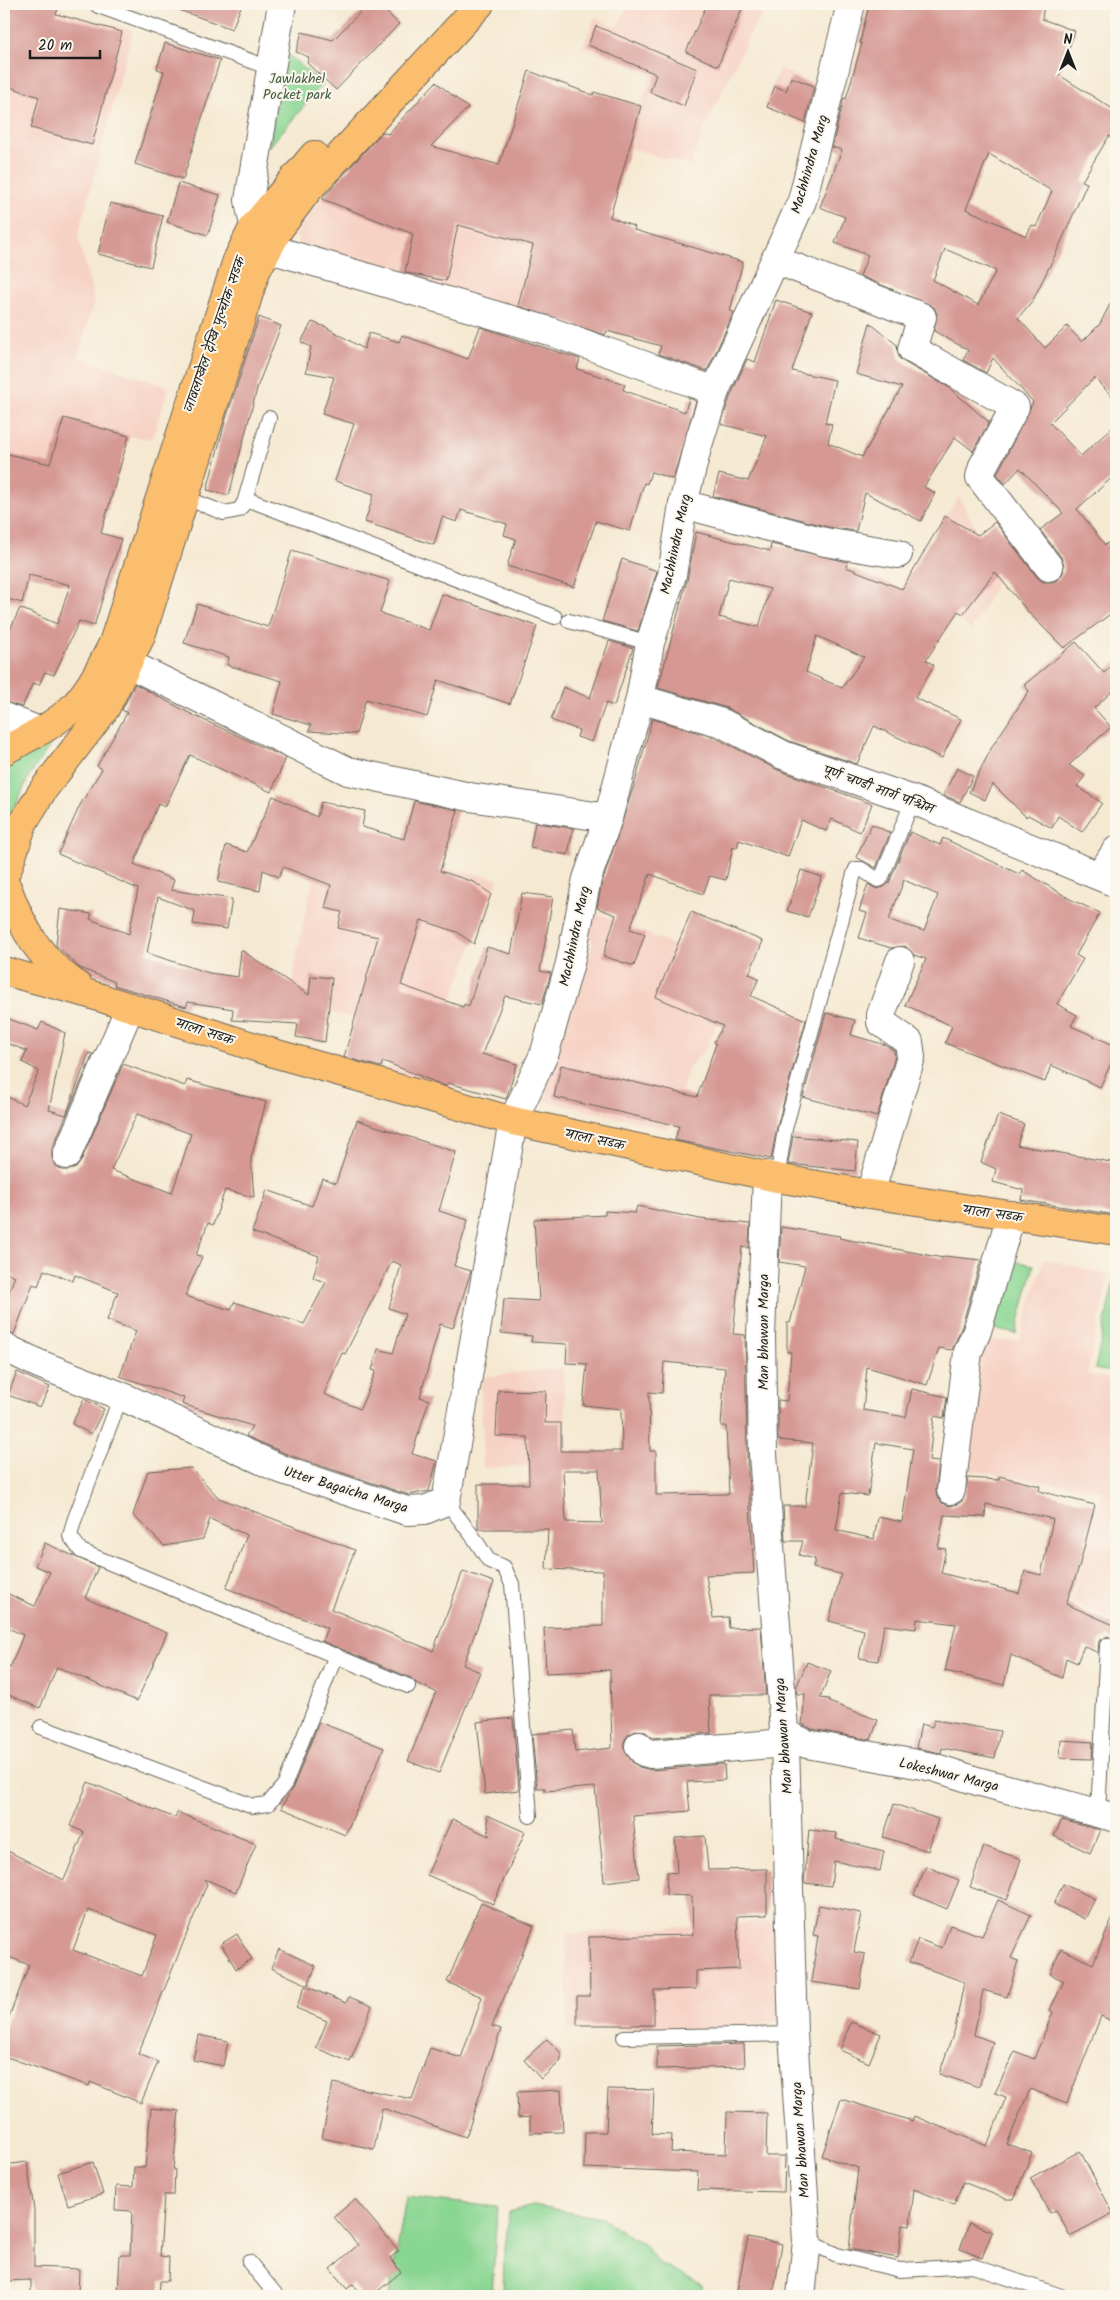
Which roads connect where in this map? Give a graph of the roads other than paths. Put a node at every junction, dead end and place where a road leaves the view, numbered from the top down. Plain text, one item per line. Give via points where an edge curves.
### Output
1 (280, 4) edge
2 (455, 4) edge
3 (480, 4) edge
4 (851, 4) edge
5 (98, 6) dead end
6 (270, 68) junction
7 (261, 237) junction
8 (776, 260) junction
9 (715, 391) junction
10 (269, 418) dead end
11 (186, 498) junction
12 (244, 503) junction
13 (683, 504) junction
14 (898, 554) dead end
15 (1049, 567) dead end
16 (650, 643) junction
17 (121, 654) junction
18 (640, 699) junction
19 (4, 717) edge
20 (38, 731) junction
21 (4, 751) edge
22 (913, 800) junction
23 (608, 818) junction
24 (1116, 851) edge
25 (6, 875) edge
26 (1108, 880) edge
27 (900, 961) dead end
28 (4, 971) edge
29 (86, 993) junction
30 (130, 1007) junction
31 (513, 1121) junction
32 (67, 1155) dead end
33 (772, 1176) junction
34 (870, 1194) junction
35 (1011, 1215) junction
36 (1116, 1231) edge
37 (4, 1347) edge
38 (121, 1396) junction
39 (951, 1490) dead end
40 (446, 1502) junction
41 (1107, 1645) dead end
42 (336, 1654) junction
43 (408, 1686) dead end
44 (41, 1727) dead end
45 (784, 1738) junction
46 (639, 1746) dead end
47 (1107, 1815) edge
48 (530, 1816) dead end
49 (793, 2034) junction
50 (624, 2036) dead end
51 (807, 2241) junction
52 (249, 2262) dead end
53 (277, 2296) edge
54 (801, 2296) edge
55 (1061, 2296) edge

1 - 6 street
2 - 7 main road, जावलाखेल देखि पुल्चोक सडक via 286,187
3 - 7 main road
4 - 8 street, Machhindra Marg via 802,201
5 - 6 lane
6 - 7 street via 248,200
7 - 9 street via 549,331
7 - 11 main road via 256,271
7 - 17 main road, जावलाखेल देखि पुल्चोक सडक via 237,260
8 - 9 street, Machhindra Marg
8 - 15 street via 922,317 912,349 1015,408 980,477
9 - 13 street, Machhindra Marg
10 - 12 lane
11 - 12 lane via 224,513 239,510
11 - 17 main road via 142,636
12 - 16 lane via 252,501 562,619
13 - 14 street via 826,542
13 - 16 street, Machhindra Marg via 672,575
16 - 18 street, Machhindra Marg
17 - 20 main road via 94,680 74,706
17 - 23 street via 348,771 470,797
17 - 25 main road via 105,709 43,790 23,823
18 - 22 street, पूर्ण चण्डी मार्ग पश्चिम via 722,723 783,755
18 - 23 street, Machhindra Marg
19 - 20 street
20 - 21 main road
22 - 26 street, पूर्ण चण्डी मार्ग पश्चिम
22 - 33 lane via 881,878 878,880 861,868 854,874
23 - 31 street, Machhindra Marg via 587,879 570,963 545,1052
24 - 26 street
25 - 29 main road via 19,920 37,949 57,972
27 - 34 street via 881,1022 908,1042 911,1057
28 - 29 main road, याला सडक
29 - 30 main road, याला सडक
30 - 31 main road, याला सडक via 277,1054
30 - 32 street
31 - 33 main road, याला सडक
31 - 40 street
33 - 34 main road, याला सडक
33 - 45 street, Man bhawan Marga via 761,1336 763,1454
34 - 35 main road, याला सडक
35 - 36 main road, याला सडक
35 - 39 street via 968,1352
37 - 38 street, Utter Bagaicha Marga
38 - 40 street, Utter Bagaicha Marga via 283,1470 398,1508 425,1510
38 - 42 lane via 70,1536 81,1551
40 - 48 lane via 489,1561 504,1567 512,1584
41 - 47 lane
42 - 43 lane
42 - 44 lane via 285,1784 268,1804 253,1806
45 - 46 street via 651,1754
45 - 47 street, Lokeshwar Marga via 932,1767
45 - 49 street, Man bhawan Marga
49 - 50 lane
49 - 51 street, Man bhawan Marga
51 - 54 street, Man bhawan Marga
51 - 55 lane via 837,2255 900,2270 973,2266
52 - 53 lane

